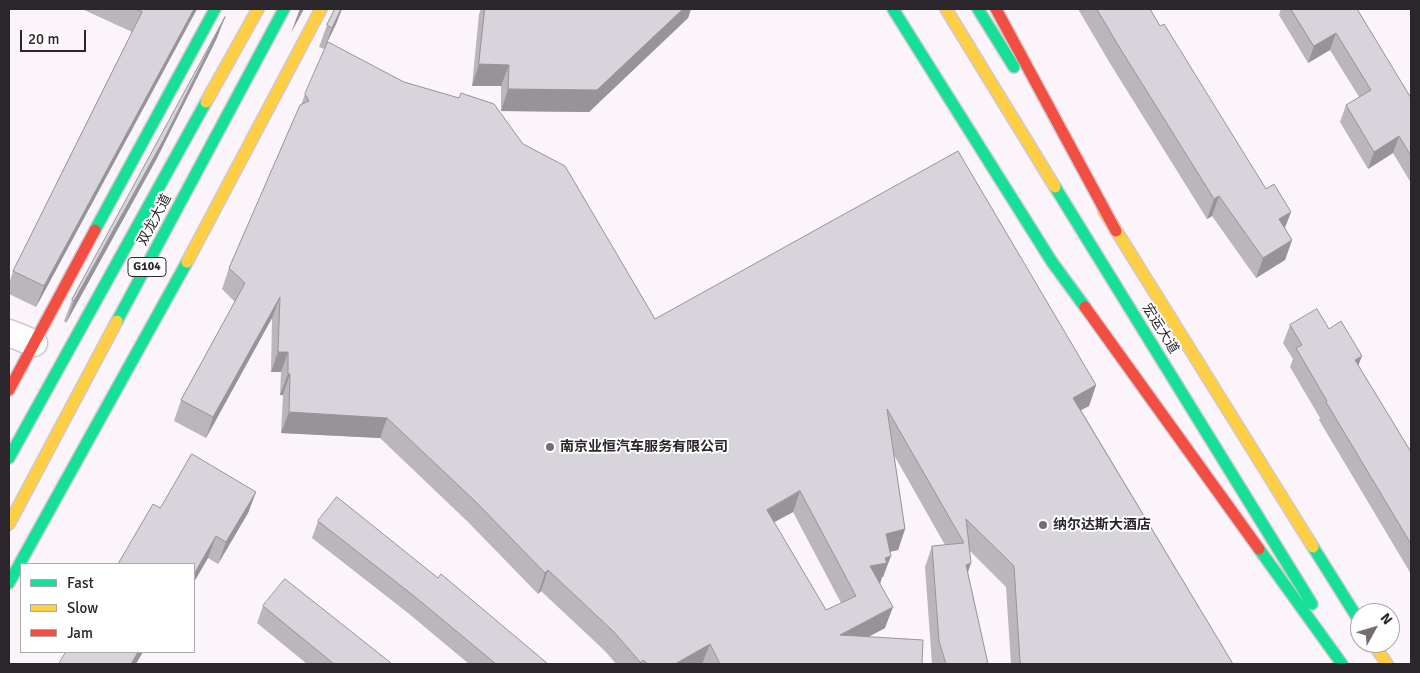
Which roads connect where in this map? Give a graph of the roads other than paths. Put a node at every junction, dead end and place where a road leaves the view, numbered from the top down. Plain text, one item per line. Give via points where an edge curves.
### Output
1 (215, 9) edge
2 (258, 9) edge
3 (284, 9) edge
4 (321, 9) edge
5 (893, 9) edge
6 (946, 9) edge
7 (978, 9) edge
8 (996, 9) edge
9 (1116, 230) junction
10 (9, 333) edge
11 (34, 343) junction
12 (9, 390) edge
13 (9, 458) edge
14 (9, 524) edge
15 (21, 563) edge
16 (20, 564) edge
17 (9, 584) edge
18 (1350, 606) edge
19 (1380, 653) edge
20 (1342, 664) edge
21 (1350, 664) edge
22 (1387, 664) edge

1 - 11 main road
2 - 13 main road, 双龙大道 / G104
3 - 14 main road, 双龙大道 / G104
4 - 15 main road, G104 via 227,189
5 - 20 main road via 1052,262
6 - 21 main road, 宏运大道
7 - 9 main road, 宏运大道
8 - 9 main road
9 - 18 main road, 宏运大道
10 - 11 street
11 - 12 main road
16 - 17 main road, G104
19 - 22 main road

